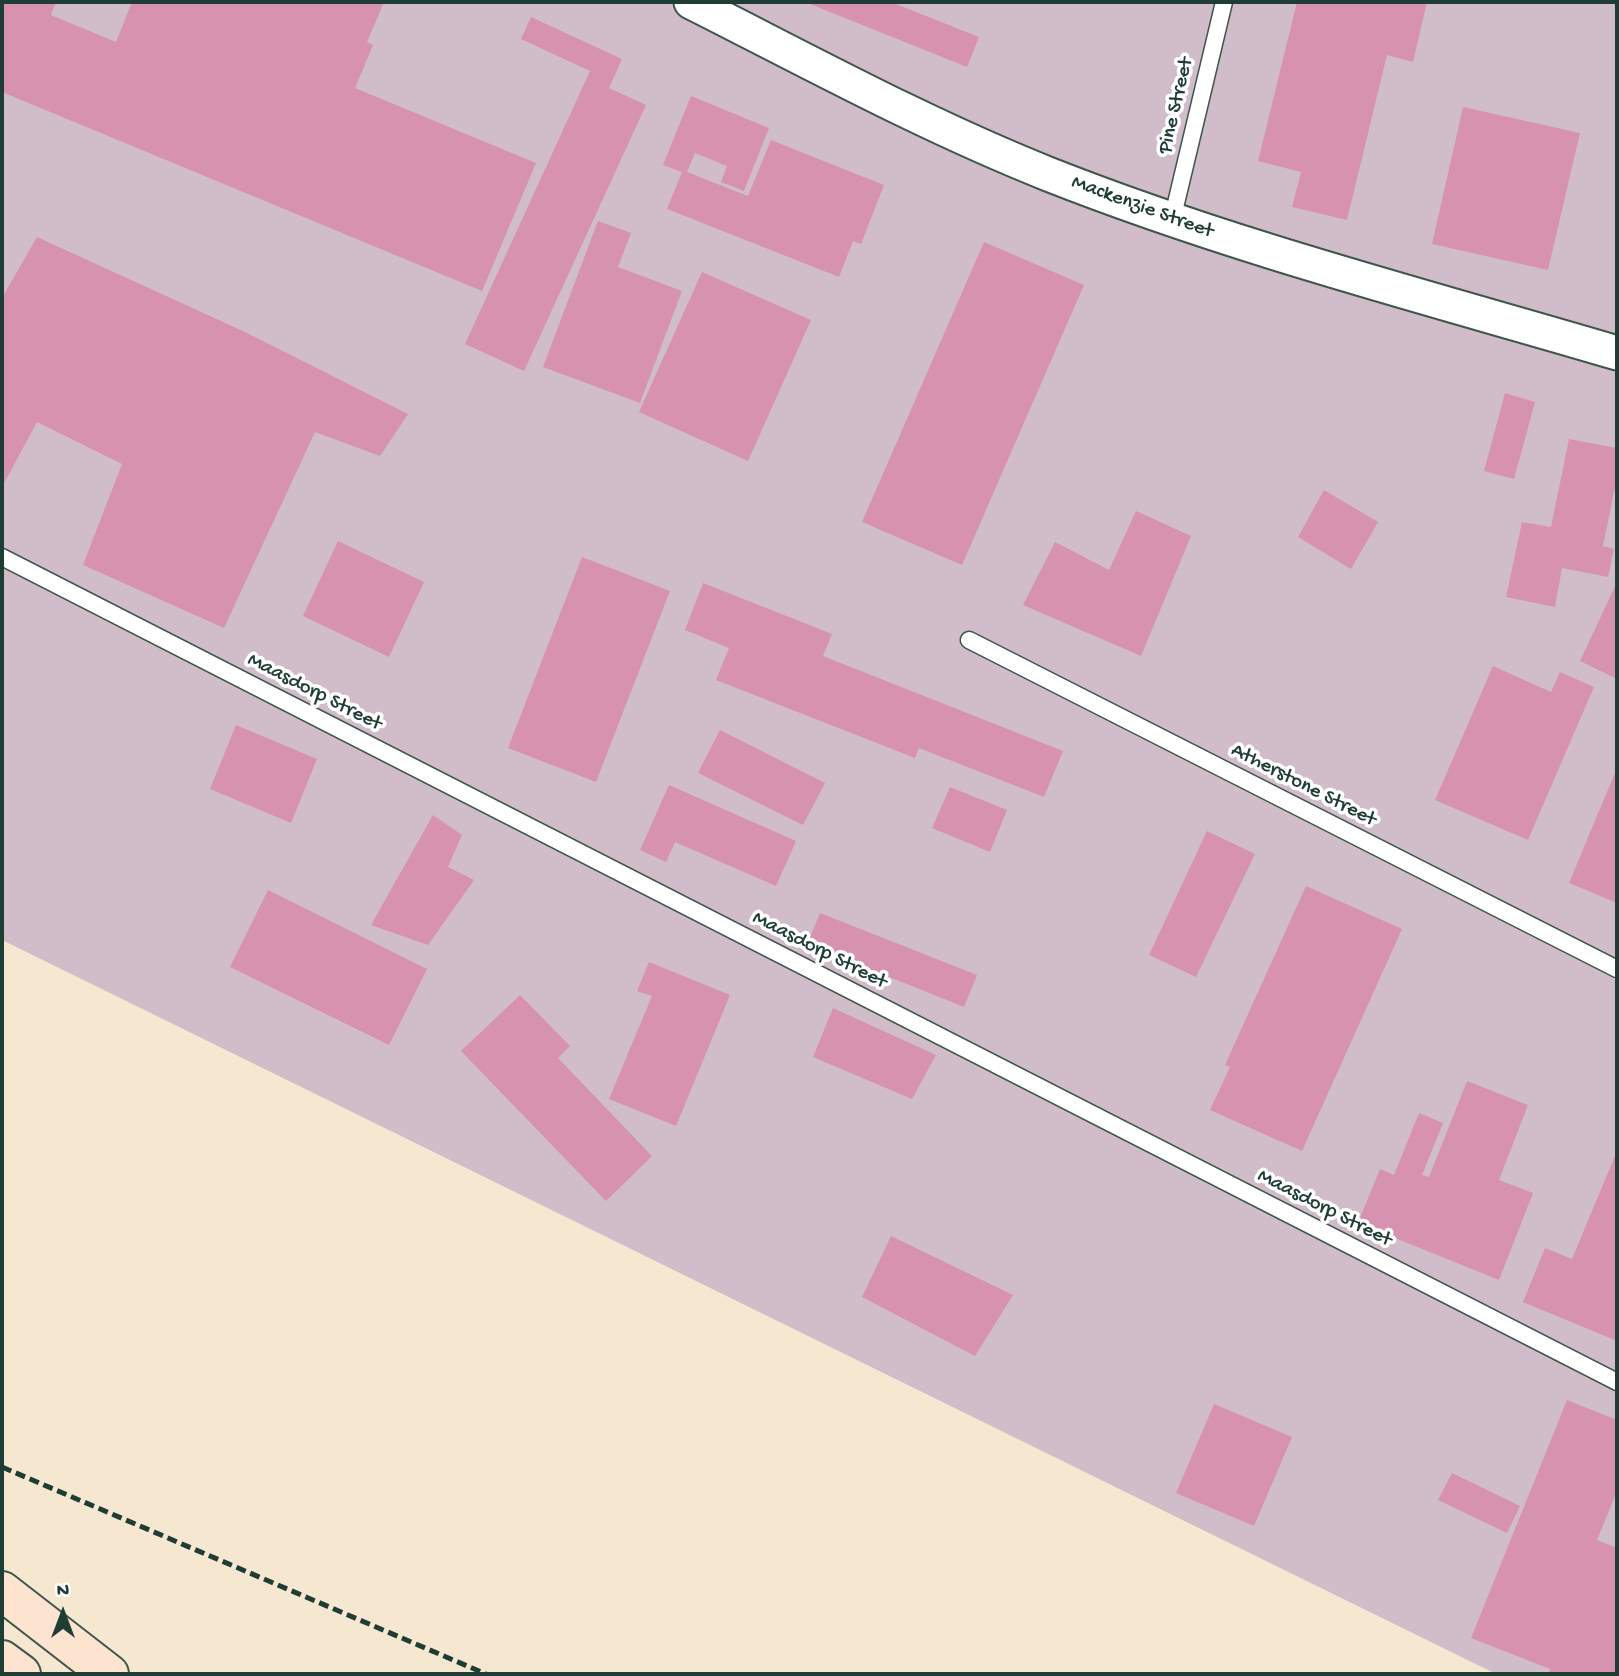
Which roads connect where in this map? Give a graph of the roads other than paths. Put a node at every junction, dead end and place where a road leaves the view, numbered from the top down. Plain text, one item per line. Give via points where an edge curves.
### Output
1 (691, 2) edge
2 (1224, 2) edge
3 (1172, 220) junction
4 (1617, 353) edge
5 (2, 557) edge
6 (969, 640) dead end
7 (1617, 970) edge
8 (1617, 1382) edge
9 (2, 1591) edge
10 (2, 1660) edge
11 (21, 1674) edge
12 (109, 1674) edge

1 - 3 street, Mackenzie Street via 930,122 1046,173
2 - 3 lane, Pine Street
3 - 4 street, Mackenzie Street
5 - 8 lane, Maasdorp Street
6 - 7 lane, Atherstone Street
9 - 12 main road
10 - 11 main road

